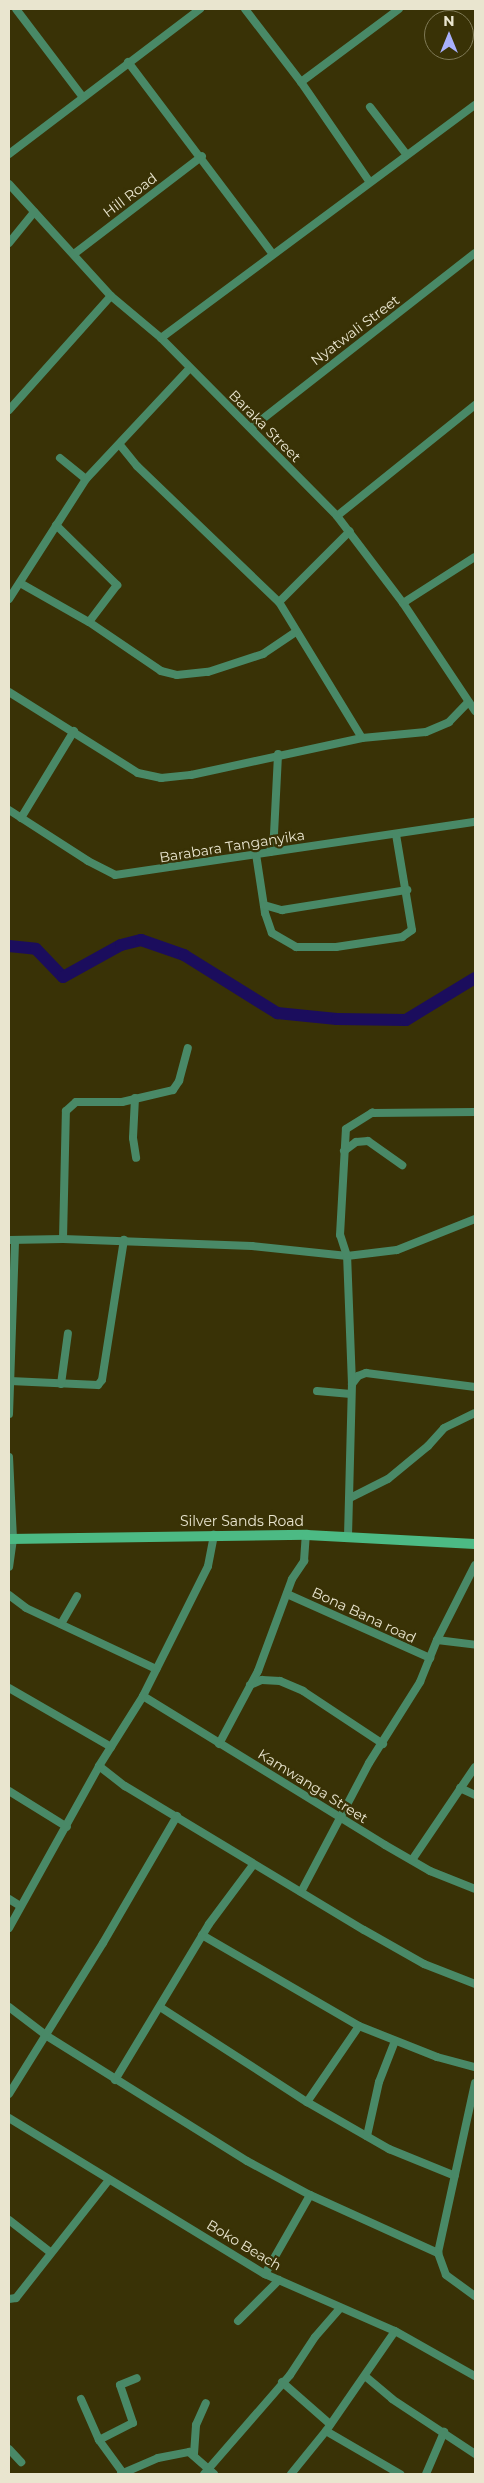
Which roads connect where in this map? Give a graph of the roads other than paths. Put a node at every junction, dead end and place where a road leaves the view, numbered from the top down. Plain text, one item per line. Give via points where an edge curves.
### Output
1 (16, 9) edge
2 (200, 9) edge
3 (244, 9) edge
4 (399, 9) edge
5 (128, 62) junction
6 (301, 82) junction
7 (82, 96) junction
8 (475, 105) edge
9 (370, 107) dead end
10 (9, 154) edge
11 (406, 154) junction
12 (202, 156) junction
13 (369, 181) junction
14 (9, 184) edge
15 (34, 212) junction
16 (9, 243) edge
17 (272, 253) junction
18 (475, 253) edge
19 (74, 254) junction
20 (111, 296) junction
21 (160, 338) junction
22 (189, 369) junction
23 (475, 405) edge
24 (9, 410) edge
25 (251, 428) junction
26 (120, 444) junction
27 (60, 458) dead end
28 (86, 479) junction
29 (337, 516) junction
30 (56, 525) junction
31 (350, 531) junction
32 (475, 557) edge
33 (20, 583) junction
34 (9, 599) edge
35 (279, 602) junction
36 (403, 603) junction
37 (89, 622) junction
38 (296, 632) junction
39 (9, 692) edge
40 (468, 702) junction
41 (475, 711) edge
42 (74, 732) junction
43 (362, 738) junction
44 (278, 754) junction
45 (9, 810) edge
46 (21, 818) junction
47 (475, 822) edge
48 (396, 834) junction
49 (270, 852) junction
50 (256, 854) junction
51 (407, 890) junction
52 (264, 905) junction
53 (188, 1048) dead end
54 (134, 1098) junction
55 (475, 1112) edge
56 (344, 1151) junction
57 (136, 1158) dead end
58 (402, 1165) dead end
59 (475, 1219) edge
60 (62, 1238) junction
61 (12, 1240) edge
62 (124, 1240) junction
63 (347, 1256) junction
64 (11, 1309) edge
65 (68, 1333) dead end
66 (10, 1361) edge
67 (10, 1381) edge
68 (61, 1384) junction
69 (352, 1384) junction
70 (475, 1387) edge
71 (317, 1391) dead end
72 (351, 1394) junction
73 (9, 1414) edge
74 (475, 1414) edge
75 (9, 1457) edge
76 (350, 1498) junction
77 (214, 1535) junction
78 (306, 1535) junction
79 (348, 1536) junction
80 (11, 1539) edge
81 (475, 1544) edge
82 (475, 1564) edge
83 (9, 1567) edge
84 (287, 1594) junction
85 (9, 1595) edge
86 (77, 1596) dead end
87 (60, 1624) junction
88 (437, 1640) junction
89 (475, 1645) edge
90 (430, 1658) junction
91 (259, 1667) junction
92 (156, 1669) junction
93 (270, 1679) junction
94 (250, 1685) junction
95 (9, 1689) edge
96 (143, 1696) junction
97 (219, 1744) junction
98 (383, 1744) junction
99 (111, 1747) junction
100 (99, 1766) junction
101 (475, 1767) edge
102 (460, 1788) junction
103 (9, 1791) edge
104 (475, 1795) edge
105 (177, 1816) junction
106 (342, 1818) junction
107 (67, 1827) junction
108 (412, 1860) junction
109 (253, 1865) junction
110 (475, 1889) edge
111 (301, 1892) junction
112 (9, 1899) edge
113 (20, 1906) junction
114 (9, 1928) edge
115 (202, 1935) junction
116 (475, 1984) edge
117 (9, 2007) edge
118 (160, 2007) junction
119 (359, 2026) junction
120 (47, 2036) junction
121 (395, 2041) junction
122 (475, 2067) edge
123 (115, 2080) junction
124 (475, 2083) edge
125 (9, 2094) edge
126 (307, 2102) junction
127 (9, 2118) edge
128 (472, 2118) edge
129 (367, 2136) junction
130 (455, 2176) junction
131 (109, 2180) junction
132 (310, 2195) junction
133 (9, 2220) edge
134 (50, 2252) junction
135 (438, 2253) junction
136 (265, 2274) junction
137 (279, 2280) junction
138 (475, 2296) edge
139 (9, 2299) edge
140 (340, 2308) junction
141 (238, 2321) dead end
142 (395, 2330) junction
143 (364, 2376) junction
144 (475, 2376) edge
145 (137, 2378) dead end
146 (282, 2382) junction
147 (81, 2399) dead end
148 (206, 2403) dead end
149 (328, 2428) junction
150 (444, 2432) junction
151 (99, 2440) junction
152 (9, 2449) edge
153 (194, 2454) junction
154 (475, 2454) edge
155 (21, 2462) dead end
156 (209, 2472) edge
157 (122, 2474) edge
158 (291, 2474) edge
159 (400, 2474) edge
160 (426, 2474) edge

1 - 7 street
2 - 5 street
3 - 6 street
4 - 6 street
5 - 7 street
5 - 12 street
6 - 13 street
7 - 10 street
8 - 11 street
9 - 11 street
11 - 13 street
12 - 17 street
12 - 19 street, Hill Road
13 - 17 street
14 - 15 street, Baraka Street
15 - 16 street
15 - 19 street, Baraka Street
17 - 21 street
18 - 25 street, Nyatwali Street
19 - 20 street, Baraka Street
20 - 21 street, Baraka Street
20 - 24 street
21 - 22 street, Baraka Street
22 - 25 street, Baraka Street
22 - 26 street
23 - 29 street
25 - 29 street, Baraka Street
26 - 28 street
26 - 35 street via 141,470
27 - 28 street
28 - 30 street
29 - 31 street, Baraka Street
30 - 33 street
30 - 37 street via 117,585
31 - 35 street
31 - 36 street, Baraka Street
32 - 36 street
33 - 34 street
33 - 37 street
35 - 38 street
36 - 40 street, Baraka Street
37 - 38 street via 161,671 190,676 263,654
38 - 43 street
39 - 42 street
40 - 41 street, Baraka Street
40 - 43 street via 438,728
42 - 44 street via 149,778 191,775
42 - 46 street
43 - 44 street
44 - 49 street via 274,834
45 - 46 street, Barabara Tanganyika
46 - 50 street, Barabara Tanganyika via 115,875
47 - 48 street, Barabara Tanganyika
48 - 49 street, Barabara Tanganyika
48 - 51 street
49 - 50 street, Barabara Tanganyika
50 - 52 street
51 - 52 street via 282,910
51 - 52 street via 412,924 409,934 402,938 336,947 296,947 280,940 268,926
53 - 54 street via 179,1081 173,1090
54 - 57 street
54 - 60 street via 122,1102 76,1102 66,1111
55 - 56 street via 372,1113 348,1126
56 - 58 street via 360,1140 368,1141
56 - 63 street via 340,1235
59 - 63 street via 397,1250
60 - 61 street
60 - 62 street
61 - 64 street
62 - 63 street via 252,1246
62 - 68 street via 102,1380 98,1385
63 - 69 street
64 - 66 street
65 - 68 street
66 - 67 street
67 - 68 street
67 - 73 street
69 - 70 street via 358,1376 366,1373
69 - 72 street
71 - 72 street
72 - 76 street
74 - 76 street via 444,1428 428,1446 388,1479
75 - 80 street
76 - 79 street
77 - 78 street, Silver Sands Road
77 - 80 street, Silver Sands Road
77 - 92 street via 208,1566
78 - 79 street, Silver Sands Road
78 - 84 street via 304,1561
79 - 81 street, Silver Sands Road
80 - 83 street
82 - 88 street
84 - 90 street, Bona Bana road
84 - 91 street
85 - 87 street via 26,1608
86 - 87 street
87 - 92 street
88 - 89 street
88 - 90 street
90 - 98 street via 420,1682
91 - 93 street
91 - 94 street
92 - 96 street
93 - 94 street
93 - 98 street via 303,1691
94 - 97 street
95 - 99 street
96 - 97 street, Kamwanga Street
96 - 99 street
97 - 106 street, Kamwanga Street
98 - 106 street
99 - 100 street
100 - 105 street via 125,1786
100 - 107 street
101 - 102 street
102 - 104 street
102 - 108 street
103 - 107 street
105 - 109 street
105 - 120 street
106 - 108 street, Kamwanga Street
106 - 111 street
107 - 113 street
108 - 110 street, Kamwanga Street
109 - 111 street
109 - 115 street
111 - 116 street via 424,1964
112 - 113 street
113 - 114 street
115 - 118 street
115 - 119 street
117 - 120 street
118 - 123 street
118 - 126 street
119 - 121 street
119 - 126 street
120 - 123 street
120 - 125 street
121 - 122 street via 437,2058
121 - 129 street via 379,2082
123 - 132 street via 247,2161
124 - 128 street
126 - 129 street
127 - 131 street, Boko Beach
128 - 130 street
129 - 130 street via 422,2164
130 - 135 street
131 - 134 street
131 - 136 street, Boko Beach
132 - 135 street
132 - 136 street
133 - 134 street
134 - 139 street via 16,2298
135 - 138 street via 446,2275
136 - 137 street, Boko Beach
137 - 140 street, Boko Beach
137 - 141 street
140 - 142 street, Boko Beach
140 - 146 street
142 - 143 street
142 - 144 street, Boko Beach
143 - 149 street
143 - 150 street via 392,2399
145 - 151 street via 120,2385 134,2423
146 - 149 street
146 - 156 street
147 - 151 street
148 - 153 street via 196,2426
149 - 158 street
149 - 159 street
150 - 154 street
150 - 160 street
151 - 157 street
152 - 155 street
153 - 156 street
153 - 157 street via 158,2458

